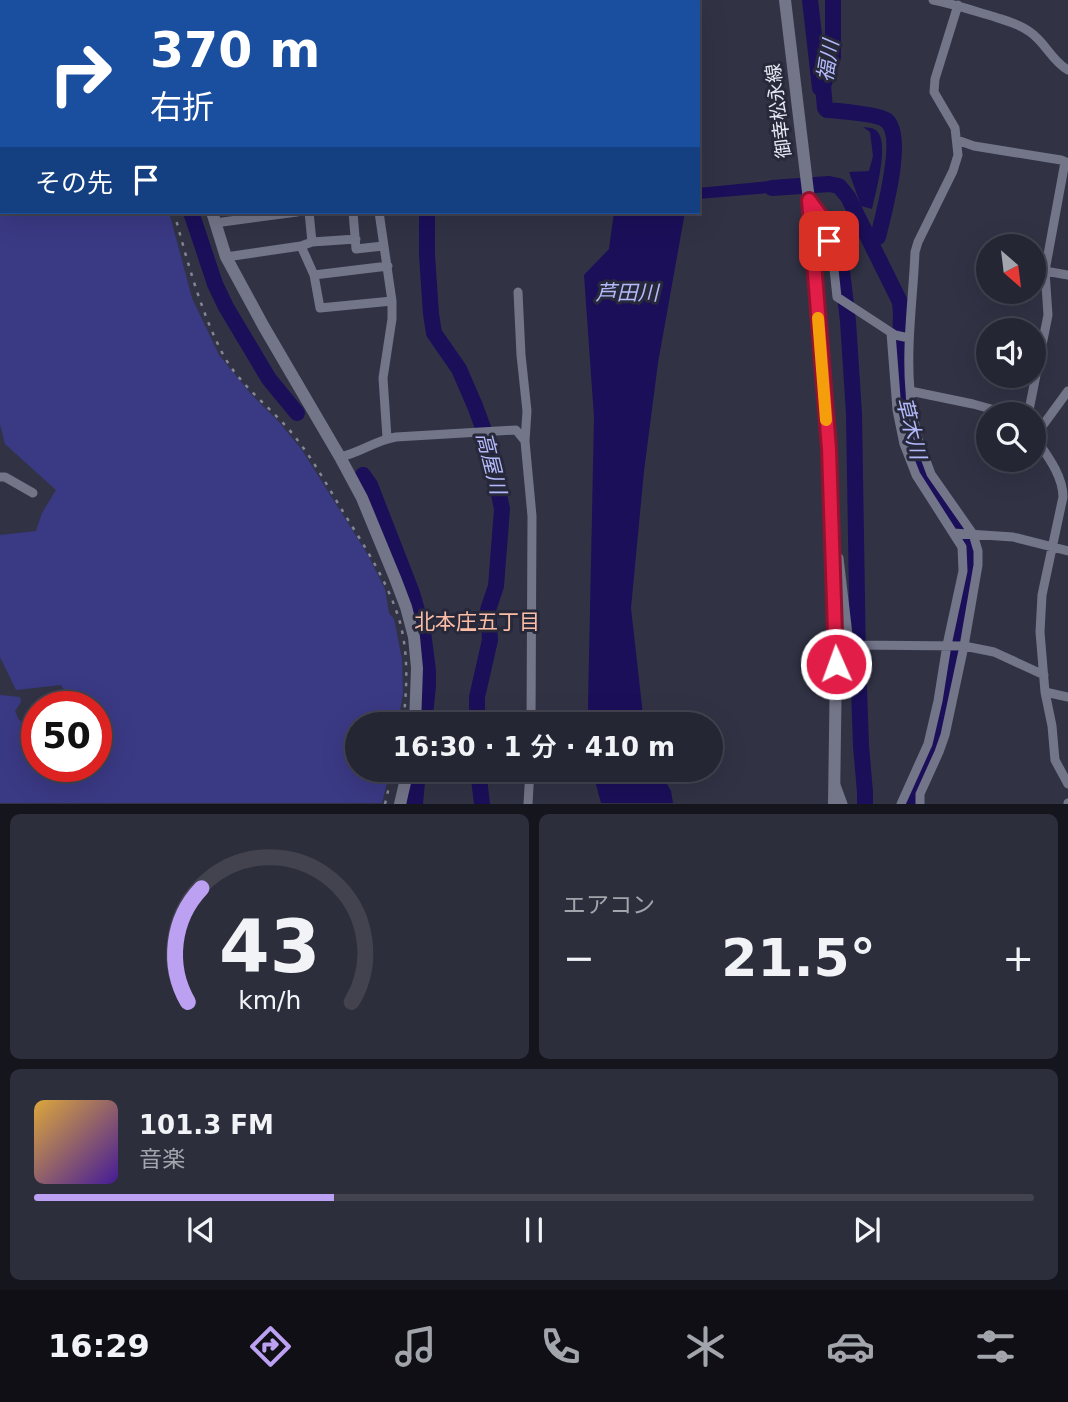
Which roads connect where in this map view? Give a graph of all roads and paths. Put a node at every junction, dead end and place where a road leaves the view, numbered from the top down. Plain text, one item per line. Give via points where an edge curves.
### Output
1 (785, 0) edge
2 (933, 0) edge
3 (958, 5) junction
4 (1068, 70) edge
5 (957, 140) junction
6 (1067, 162) edge
7 (809, 200) junction
8 (263, 214) edge
9 (309, 214) edge
10 (353, 214) edge
11 (379, 214) edge
12 (213, 217) edge
13 (356, 239) junction
14 (312, 243) junction
15 (301, 246) junction
16 (383, 246) junction
17 (226, 257) junction
18 (388, 266) junction
19 (1046, 266) edge
20 (1046, 271) edge
21 (314, 275) junction
22 (1068, 275) edge
23 (1046, 286) edge
24 (518, 292) dead end
25 (392, 301) junction
26 (893, 334) junction
27 (907, 337) junction
28 (910, 391) junction
29 (1068, 391) edge
30 (1031, 402) edge
31 (976, 405) edge
32 (1046, 420) edge
33 (391, 438) junction
34 (525, 441) junction
35 (911, 442) junction
36 (1046, 456) edge
37 (340, 457) junction
38 (0, 477) edge
39 (33, 493) dead end
40 (956, 533) junction
41 (972, 534) junction
42 (1054, 547) junction
43 (1068, 551) edge
44 (832, 552) junction
45 (955, 645) junction
46 (1044, 675) junction
47 (1045, 692) junction
48 (1068, 696) edge
49 (415, 712) edge
50 (531, 712) edge
51 (834, 780) junction
52 (405, 782) edge
53 (529, 782) edge
54 (1068, 784) edge
55 (400, 803) edge
56 (528, 803) edge
57 (834, 803) edge
58 (843, 803) edge
59 (901, 803) edge
60 (920, 803) edge

1 - 7 main road, 御幸松永線
2 - 3 street
3 - 4 street via 1031,32
3 - 5 street via 934,92 956,128
5 - 6 street
5 - 27 street via 953,171 915,252
6 - 19 street
7 - 26 street via 825,222 837,297
7 - 44 main road, 御幸松永線 via 829,449
8 - 12 street
9 - 14 street
10 - 13 street
11 - 16 street
12 - 17 main road
13 - 14 street
13 - 16 street via 356,249
14 - 15 street
15 - 17 street
15 - 21 street
16 - 18 street
17 - 37 main road
18 - 21 street
18 - 25 street
20 - 22 street
21 - 25 street via 320,308
23 - 30 street via 1048,315
24 - 34 street
25 - 33 street via 383,378
26 - 27 street
26 - 35 street via 897,410
27 - 28 street
28 - 31 street
28 - 35 street
29 - 32 street
33 - 34 street via 516,430
33 - 37 street
34 - 50 street via 532,516
35 - 40 street via 916,475
35 - 41 street
36 - 42 street via 1063,487
37 - 49 main road via 362,498 409,617 417,668
38 - 39 street
40 - 41 street
40 - 45 street via 963,571
41 - 42 street
41 - 45 street via 978,565
42 - 43 street
42 - 46 street via 1040,615
44 - 45 street via 839,558 849,643
44 - 51 main road, 御幸松永線
45 - 46 street via 993,652
45 - 59 street via 928,744
45 - 60 street via 945,735
46 - 47 street
47 - 48 street
47 - 54 street via 1055,760
51 - 57 main road, 御幸松永線
51 - 58 street
52 - 55 main road
53 - 56 street

